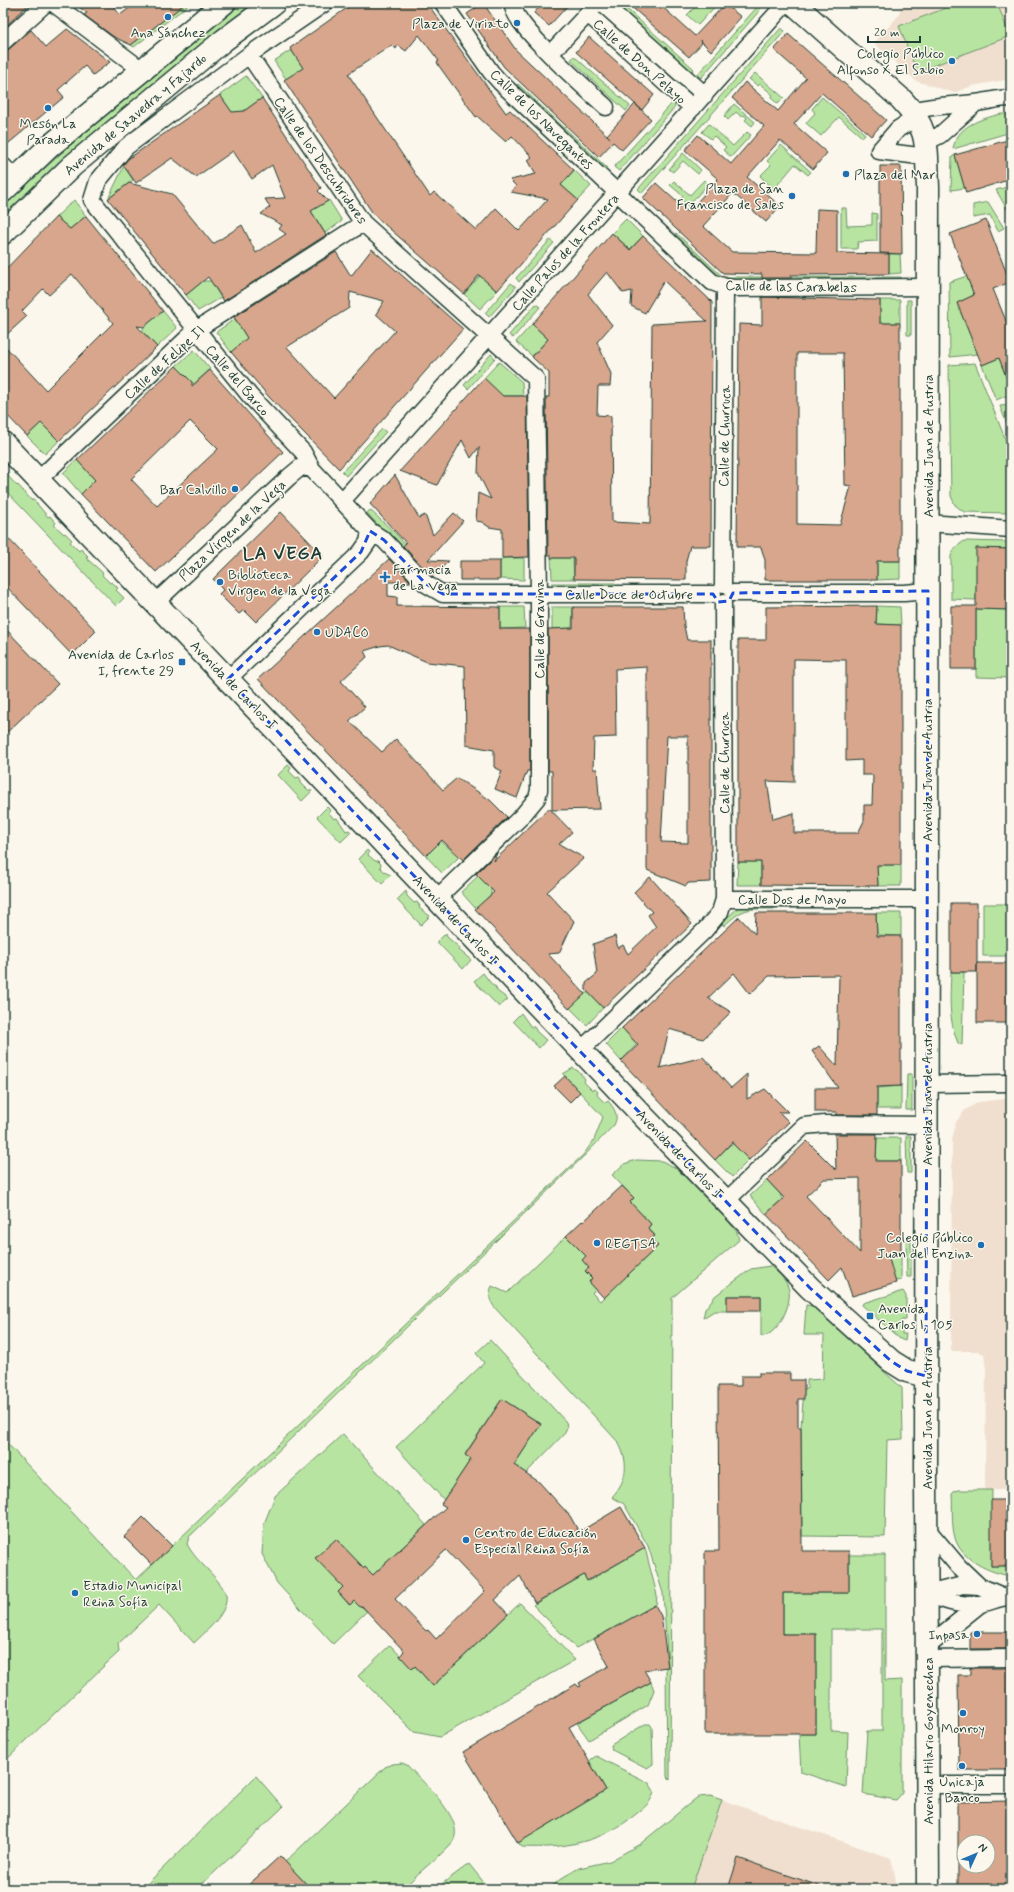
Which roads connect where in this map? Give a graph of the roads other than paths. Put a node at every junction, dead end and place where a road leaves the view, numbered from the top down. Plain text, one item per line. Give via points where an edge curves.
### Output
1 (46, 3) edge
2 (53, 3) edge
3 (224, 3) edge
4 (274, 3) edge
5 (325, 3) edge
6 (443, 3) edge
7 (512, 3) edge
8 (786, 3) edge
9 (794, 3) edge
10 (596, 7) edge
11 (3, 42) edge
12 (550, 54) junction
13 (249, 55) junction
14 (142, 70) junction
15 (705, 95) junction
16 (1011, 98) edge
17 (976, 103) junction
18 (606, 107) dead end
19 (693, 108) junction
20 (915, 114) junction
21 (926, 150) junction
22 (7, 179) edge
23 (618, 192) junction
24 (92, 200) joint
25 (363, 223) junction
26 (3, 233) edge
27 (725, 287) junction
28 (928, 287) junction
29 (196, 330) junction
30 (490, 336) junction
31 (3, 443) edge
32 (312, 469) junction
33 (38, 480) junction
34 (342, 501) junction
35 (928, 523) junction
36 (1011, 529) edge
37 (370, 530) junction
38 (928, 591) junction
39 (539, 594) junction
40 (723, 594) junction
41 (156, 602) junction
42 (228, 679) junction
43 (436, 899) junction
44 (724, 899) junction
45 (928, 899) junction
46 (580, 1051) junction
47 (1011, 1083) edge
48 (927, 1084) junction
49 (928, 1125) junction
50 (726, 1201) junction
51 (926, 1376) junction
52 (926, 1528) junction
53 (979, 1586) junction
54 (927, 1594) junction
55 (1008, 1597) edge
56 (979, 1604) junction
57 (928, 1653) junction
58 (1011, 1658) edge
59 (927, 1785) junction
60 (1011, 1785) edge
61 (928, 1889) edge

1 - 11 street
2 - 14 street
3 - 14 main road, Avenida de Saavedra y Fajardo
4 - 26 main road, Avenida de Saavedra y Fajardo via 224,40 72,166
5 - 13 street, Avenida de Saavedra y Fajardo
6 - 23 street, Calle de los Navegantes via 500,82
7 - 12 street via 513,10 528,32
8 - 15 street, Calle Palos de la Frontera
9 - 20 main road, Avenida Juan de Austria
10 - 12 street
10 - 15 street, Calle de Don Pelayo
10 - 19 street, Calle de Don Pelayo
12 - 18 street
13 - 24 street, Avenida de Saavedra y Fajardo via 126,146 98,181
13 - 25 street, Calle de los Descubridores
14 - 22 main road, Avenida de Saavedra y Fajardo
15 - 19 street, Calle Palos de la Frontera
16 - 17 street via 996,98
17 - 20 street via 931,106
17 - 21 street
19 - 23 street, Calle Palos de la Frontera
20 - 21 main road, Avenida Juan de Austria via 923,128
20 - 21 street via 879,151
21 - 28 main road, Avenida Juan de Austria
23 - 27 street, Calle de las Carabelas via 712,282
23 - 30 street, Calle Palos de la Frontera
24 - 29 street, Calle del Barco
25 - 29 street, Calle de Felipe II
25 - 30 street, Calle de los Descubridores
27 - 28 street, Calle de las Carabelas
27 - 40 street, Calle de Churruca
28 - 35 main road, Avenida Juan de Austria
29 - 32 street, Calle del Barco via 250,396 303,452
29 - 33 street, Calle de Felipe II
30 - 34 street, Calle Palos de la Frontera
30 - 39 street, Calle de Gravina via 536,379
31 - 33 main road, Avenida de Carlos I
32 - 34 street, Calle del Barco
32 - 41 street, Plaza Virgen de la Vega via 300,467 288,477
33 - 41 main road, Avenida de Carlos I
34 - 37 street, Calle Doce de Octubre
35 - 36 street
35 - 38 main road, Avenida Juan de Austria
37 - 39 street, Calle Doce de Octubre via 384,540 426,584 443,594
37 - 42 street via 368,542 361,552
38 - 40 street, Calle Doce de Octubre
38 - 45 main road, Avenida Juan de Austria
39 - 40 street, Calle Doce de Octubre
39 - 43 street, Calle de Gravina via 537,798 522,816
40 - 44 street, Calle de Churruca
41 - 42 main road, Avenida de Carlos I
42 - 43 main road, Avenida de Carlos I
43 - 46 main road, Avenida de Carlos I
44 - 45 street, Calle Dos de Mayo
44 - 46 street, Calle Dos de Mayo via 720,912 705,930
45 - 48 main road, Avenida Juan de Austria
46 - 50 main road, Avenida de Carlos I
47 - 48 street
48 - 49 main road, Avenida Juan de Austria
49 - 50 street via 804,1126
49 - 51 main road, Avenida Juan de Austria
50 - 51 main road, Avenida de Carlos I via 810,1288 891,1361 906,1371
51 - 52 main road, Avenida Juan de Austria
52 - 53 street via 959,1568
52 - 54 main road, Avenida Juan de Austria
53 - 54 street via 963,1585
53 - 55 street
54 - 56 street via 951,1603
54 - 57 main road, Avenida Hilario Goyenechea
55 - 56 street
56 - 57 street
57 - 58 street
57 - 59 main road, Avenida Hilario Goyenechea
59 - 60 street
59 - 61 main road, Avenida Hilario Goyenechea

